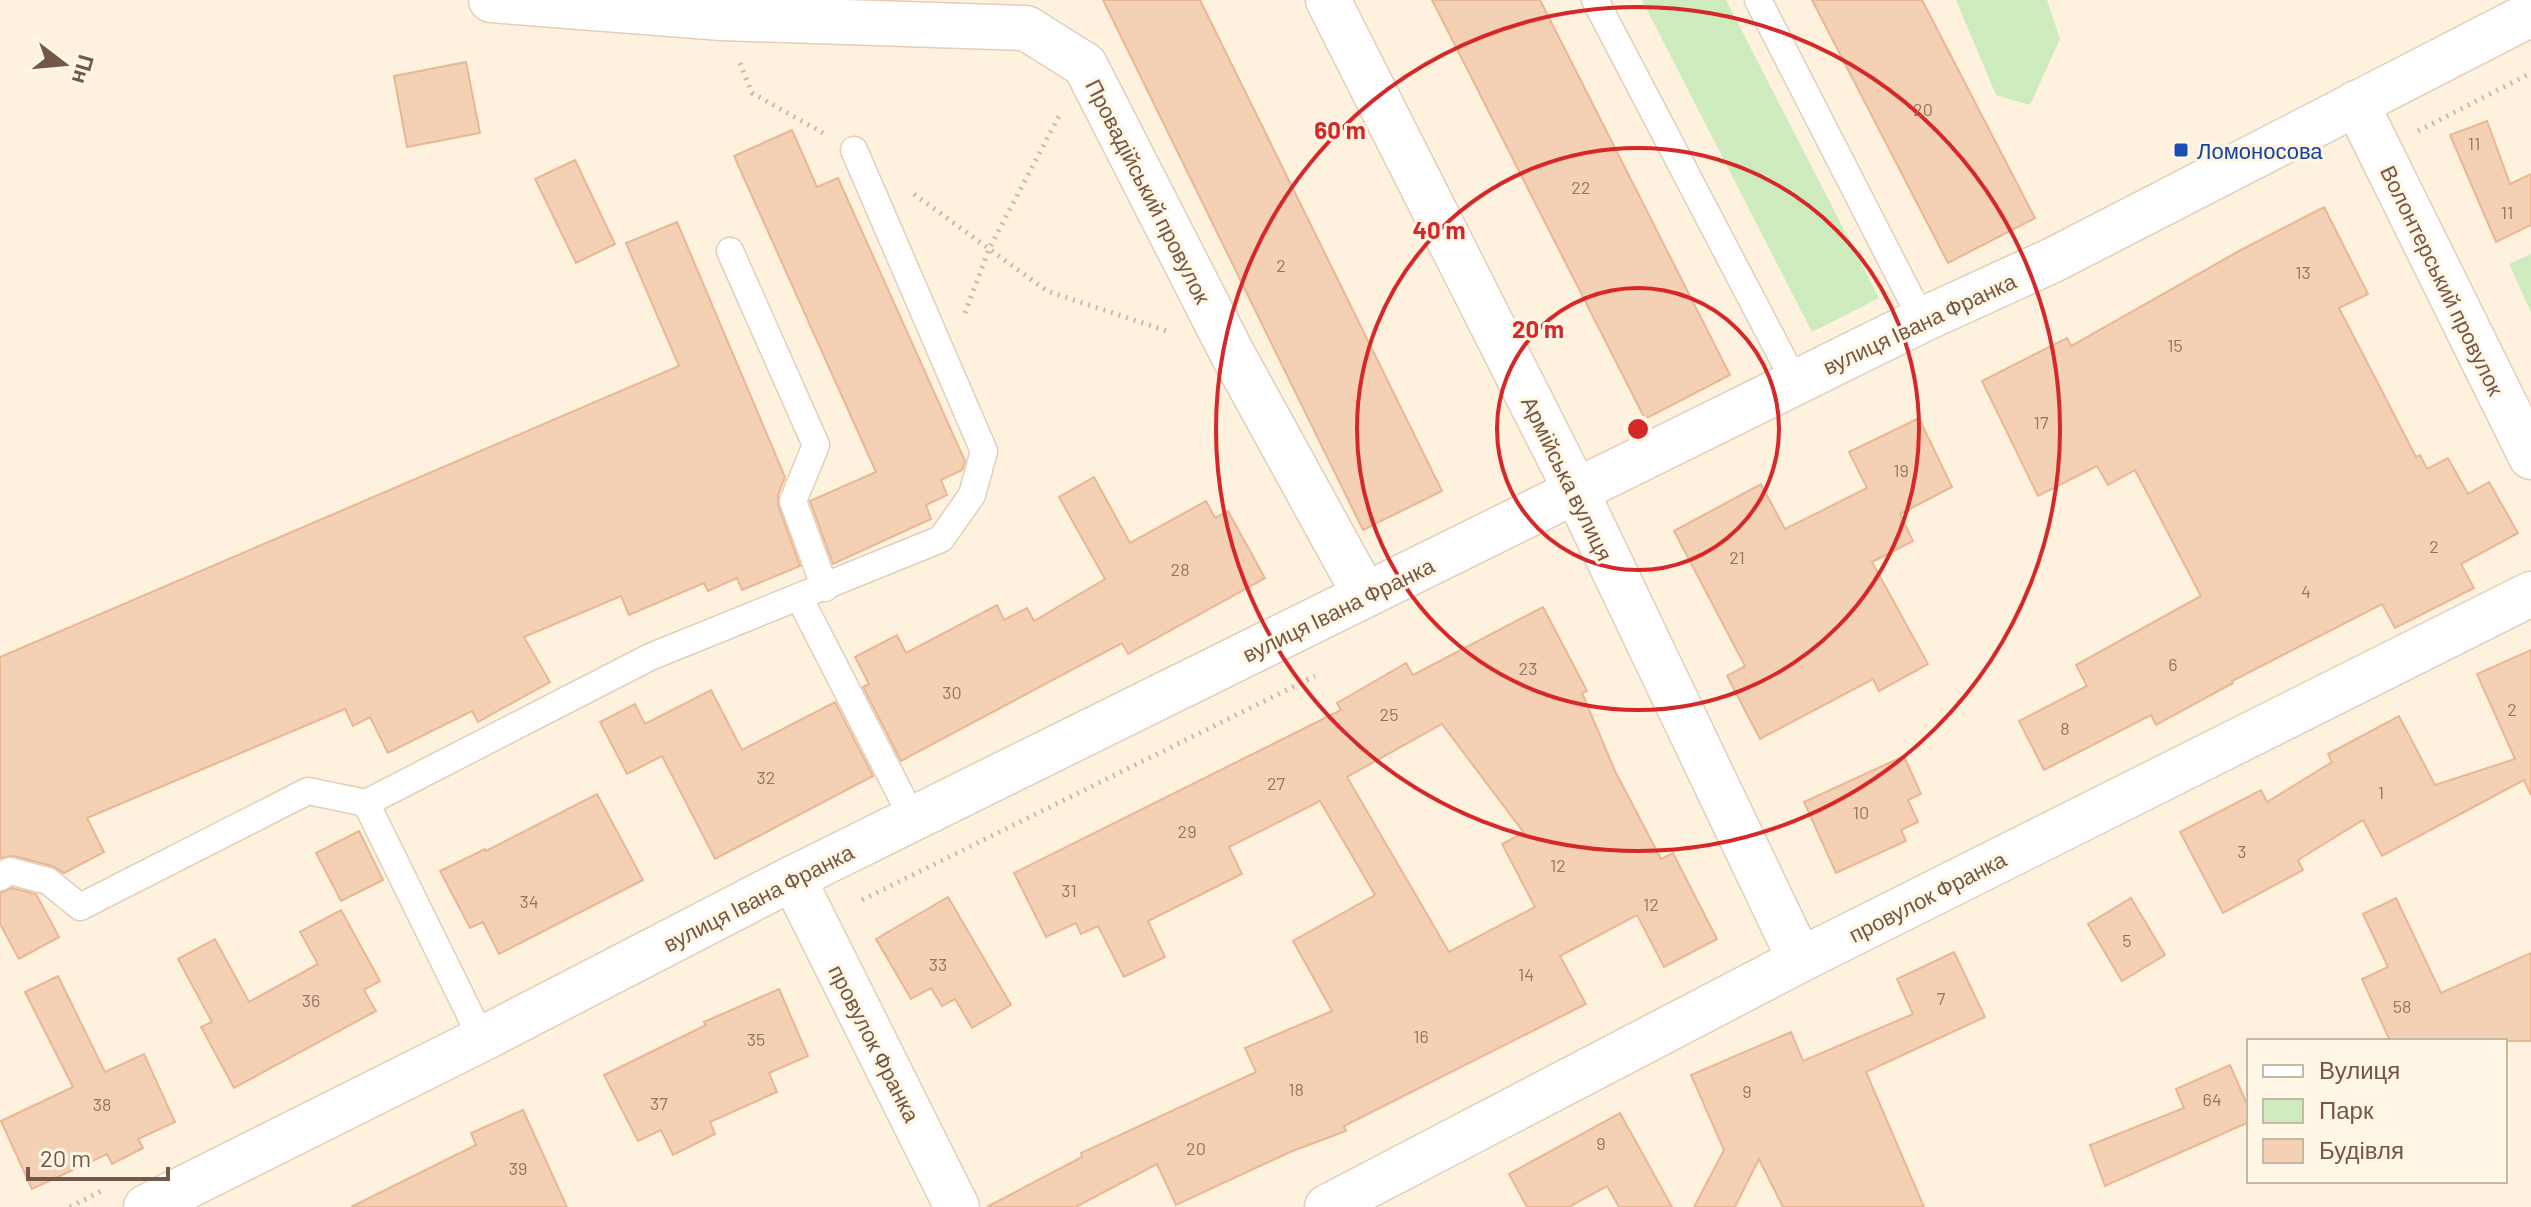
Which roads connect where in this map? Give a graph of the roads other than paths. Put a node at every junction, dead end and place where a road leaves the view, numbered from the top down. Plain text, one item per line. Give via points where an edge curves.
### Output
1 (491, 0) edge
2 (1328, 0) edge
3 (1595, 0) edge
4 (1758, 0) edge
5 (2531, 14) edge
6 (2356, 103) junction
7 (854, 150) road end
8 (730, 251) dead end
9 (1922, 320) junction
10 (1795, 382) junction
11 (2531, 457) edge
12 (1576, 491) junction
13 (825, 588) junction
14 (2531, 594) edge
15 (1365, 595) junction
16 (799, 597) junction
17 (366, 803) junction
18 (913, 819) junction
19 (0, 877) edge
20 (793, 878) junction
21 (1800, 960) junction
22 (482, 1039) junction
23 (146, 1207) edge
24 (957, 1207) edge
25 (1327, 1207) edge

1 - 15 street, Провадійський провулок via 722,18 1026,28 1085,65 1232,353
2 - 12 street, Армійська вулиця
3 - 10 lane
4 - 9 lane
5 - 6 street, вулиця Івана Франка
6 - 9 street, вулиця Івана Франка via 2053,260
6 - 11 street, Волонтерський провулок
7 - 13 lane via 984,451 972,495 941,539
8 - 13 lane via 816,445 793,501
9 - 10 street, вулиця Івана Франка
10 - 12 street, вулиця Івана Франка
12 - 15 street, вулиця Івана Франка
12 - 21 street, Армійська вулиця
13 - 16 lane
14 - 21 street, провулок Франка
15 - 18 street, вулиця Івана Франка
16 - 17 lane via 650,657
16 - 18 lane
17 - 19 lane via 308,791 80,907 48,881 10,871
17 - 22 lane
18 - 20 street, вулиця Івана Франка
20 - 22 street, вулиця Івана Франка
20 - 24 street, провулок Франка
21 - 25 street, провулок Франка
22 - 23 street, вулиця Івана Франка

